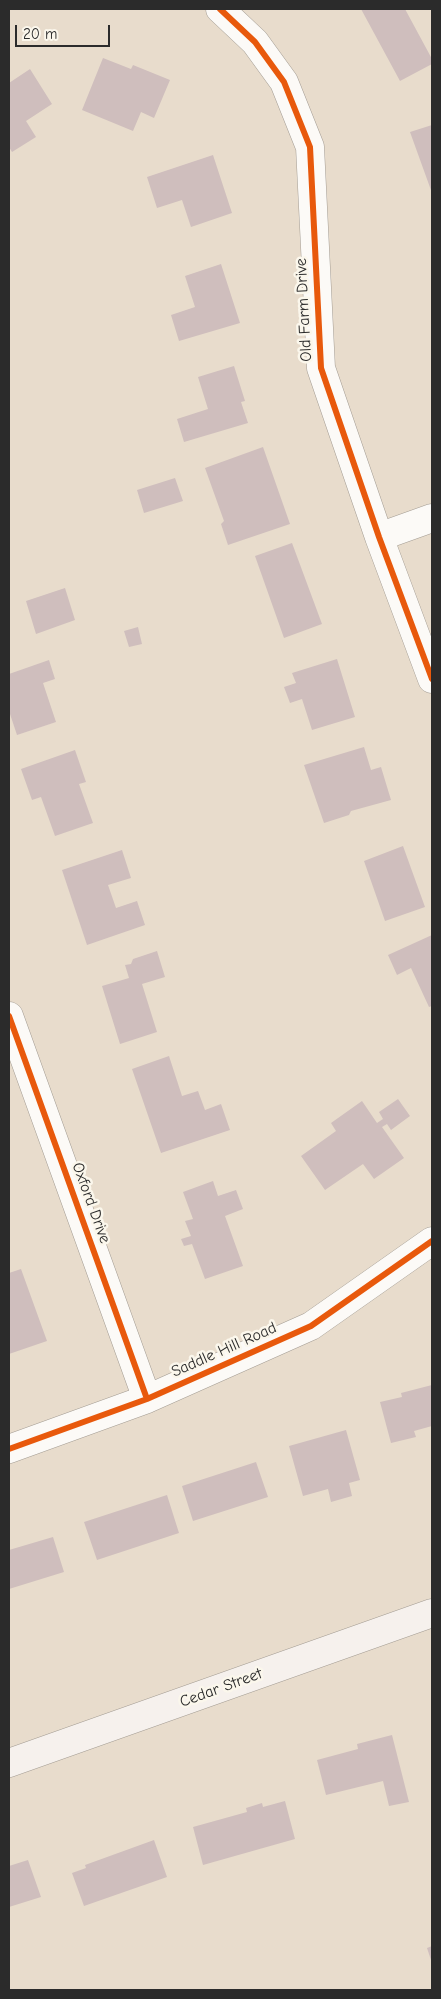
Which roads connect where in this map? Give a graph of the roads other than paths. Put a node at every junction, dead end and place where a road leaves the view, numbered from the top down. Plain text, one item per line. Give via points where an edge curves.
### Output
1 (220, 9) edge
2 (432, 518) edge
3 (379, 537) junction
4 (432, 679) edge
5 (9, 1016) edge
6 (432, 1241) edge
7 (147, 1399) junction
8 (9, 1449) edge
9 (432, 1613) edge
10 (9, 1763) edge

1 - 3 street, Old Farm Drive via 255,42 284,82 310,147 321,368
2 - 3 street
3 - 4 street, Old Farm Drive
5 - 7 street, Oxford Drive
6 - 7 street, Saddle Hill Road via 310,1326
7 - 8 street, Saddle Hill Road
9 - 10 main road, Cedar Street

